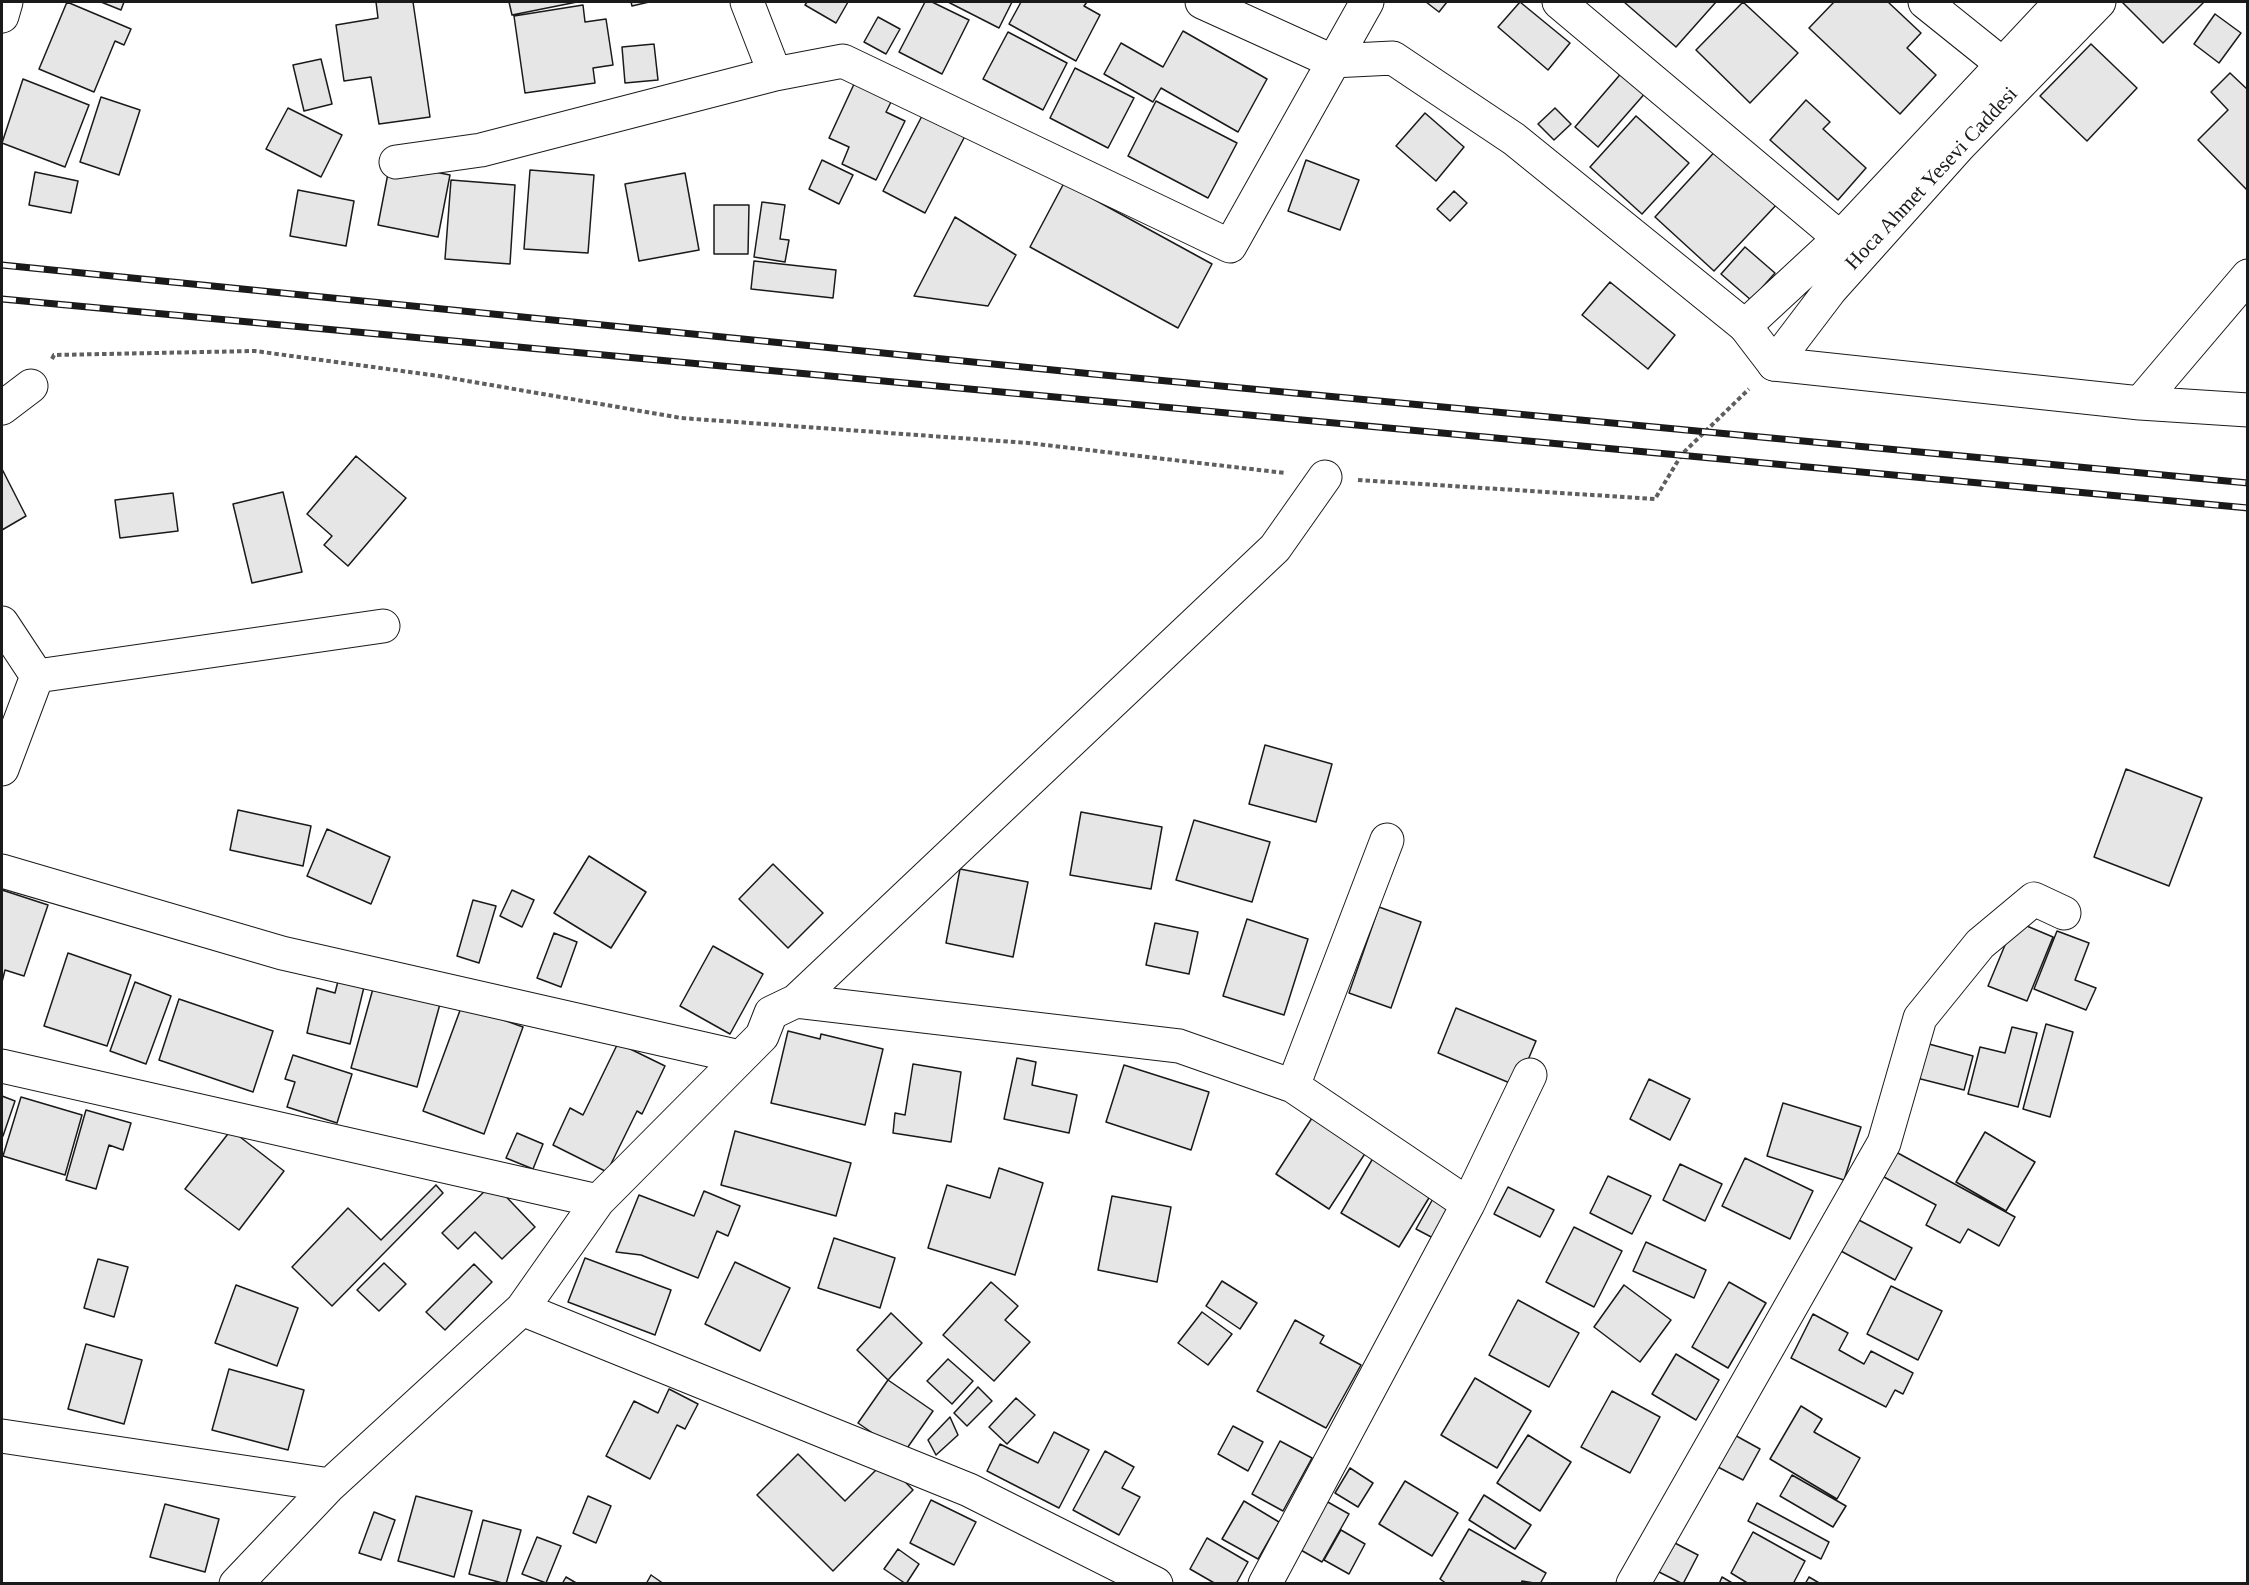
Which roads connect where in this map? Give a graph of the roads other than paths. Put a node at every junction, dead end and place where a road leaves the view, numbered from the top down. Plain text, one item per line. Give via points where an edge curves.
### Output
1 (6, 2) edge
2 (747, 2) edge
3 (1202, 2) edge
4 (1367, 2) edge
5 (1559, 2) edge
6 (1925, 2) edge
7 (2061, 2) edge
8 (2099, 2) edge
9 (2, 16) edge
10 (1332, 61) junction
11 (2001, 63) junction
12 (775, 74) junction
13 (396, 162) dead end
14 (1840, 238) junction
15 (2247, 276) edge
16 (1745, 326) junction
17 (1774, 364) junction
18 (31, 386) road end
19 (2140, 403) junction
20 (2, 408) edge
21 (2247, 410) edge
22 (1325, 477) road end
23 (2, 623) edge
24 (383, 626) dead end
25 (37, 676) junction
26 (2, 769) edge
27 (1387, 840) dead end
28 (2, 871) edge
29 (2064, 913) dead end
30 (796, 1001) junction
31 (740, 1057) junction
32 (2, 1066) edge
33 (1530, 1076) dead end
34 (1293, 1086) junction
35 (598, 1201) junction
36 (1468, 1204) junction
37 (522, 1309) junction
38 (2, 1436) edge
39 (330, 1485) junction
40 (236, 1584) edge
41 (1156, 1584) edge
42 (1265, 1584) edge
43 (1633, 1584) edge

1 - 9 street
2 - 12 street
3 - 10 street
4 - 10 street
5 - 14 street
6 - 11 street
7 - 11 street, Hoca Ahmet Yesevi Caddesi
8 - 17 street, Hoca Ahmet Yesevi Caddesi via 1959,146 1831,289
10 - 12 street via 1230,246 843,61
10 - 16 street via 1393,58 1514,139
11 - 14 street, Hoca Ahmet Yesevi Caddesi
12 - 13 street via 481,150
14 - 16 street, Hoca Ahmet Yesevi Caddesi
15 - 19 street
16 - 17 street
17 - 19 street
18 - 20 street
19 - 21 street
22 - 30 street via 1275,548
23 - 25 street
24 - 25 street
25 - 26 street
27 - 34 street
28 - 31 street via 282,953
29 - 43 street via 2034,899 1980,944 1920,1018 1884,1143
30 - 31 street via 771,1013 762,1036
30 - 34 street via 1179,1046
31 - 35 street
32 - 35 street
33 - 36 street
34 - 36 street
35 - 37 street
36 - 42 street
37 - 39 street
37 - 41 street via 969,1490
38 - 39 street
39 - 40 street

